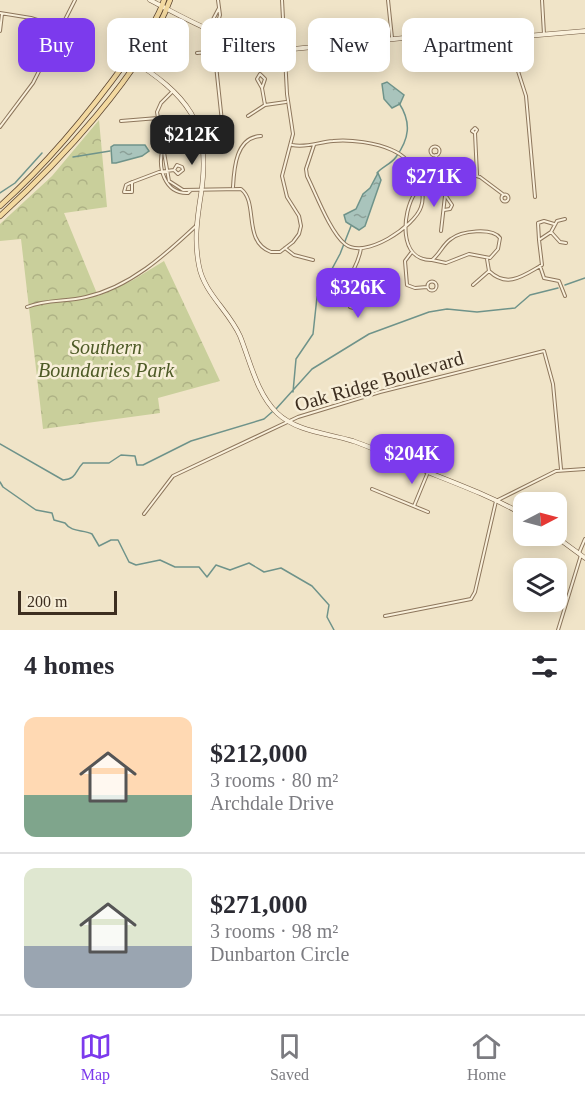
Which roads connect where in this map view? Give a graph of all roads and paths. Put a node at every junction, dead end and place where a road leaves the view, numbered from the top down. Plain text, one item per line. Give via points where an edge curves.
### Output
1 (75, 0) edge
2 (150, 0) edge
3 (164, 0) edge
4 (170, 0) edge
5 (218, 0) edge
6 (282, 0) edge
7 (388, 0) edge
8 (542, 0) edge
9 (164, 8) junction
10 (219, 8) junction
11 (1, 13) edge
12 (21, 18) edge
13 (67, 18) edge
14 (157, 18) edge
15 (159, 18) edge
16 (214, 18) edge
17 (220, 18) edge
18 (283, 18) edge
19 (201, 26) edge
20 (0, 31) edge
21 (585, 31) edge
22 (544, 34) junction
23 (534, 35) edge
24 (392, 38) junction
25 (402, 38) edge
26 (296, 48) edge
27 (197, 53) dead end
28 (39, 72) edge
29 (118, 72) edge
30 (127, 72) edge
31 (149, 72) edge
32 (287, 72) edge
33 (518, 72) edge
34 (262, 88) dead end
35 (174, 90) junction
36 (288, 102) junction
37 (265, 105) junction
38 (248, 116) dead end
39 (158, 118) junction
40 (121, 121) dead end
41 (0, 127) edge
42 (475, 133) dead end
43 (261, 136) dead end
44 (202, 144) junction
45 (292, 145) junction
46 (314, 145) junction
47 (436, 155) dead end
48 (174, 170) dead end
49 (165, 171) junction
50 (477, 176) junction
51 (441, 181) junction
52 (132, 182) dead end
53 (233, 187) junction
54 (202, 191) junction
55 (422, 191) junction
56 (504, 195) dead end
57 (446, 196) junction
58 (535, 197) dead end
59 (0, 206) edge
60 (444, 210) junction
61 (0, 216) edge
62 (565, 219) dead end
63 (554, 224) junction
64 (196, 225) junction
65 (407, 225) junction
66 (441, 231) dead end
67 (551, 232) junction
68 (539, 240) junction
69 (566, 243) dead end
70 (285, 248) junction
71 (361, 248) junction
72 (411, 253) junction
73 (487, 259) junction
74 (313, 260) dead end
75 (432, 260) junction
76 (540, 266) junction
77 (489, 271) junction
78 (473, 285) dead end
79 (427, 287) dead end
80 (351, 295) junction
81 (565, 297) dead end
82 (27, 307) dead end
83 (288, 422) junction
84 (561, 469) junction
85 (585, 469) edge
86 (428, 472) junction
87 (372, 489) dead end
88 (496, 501) junction
89 (414, 506) junction
90 (513, 510) edge
91 (428, 512) dead end
92 (144, 514) dead end
93 (585, 539) edge
94 (567, 544) edge
95 (582, 555) edge
96 (385, 616) dead end
97 (558, 630) edge

1 - 13 street
2 - 9 street
3 - 9 main road
4 - 9 main road
5 - 10 street
6 - 18 street
7 - 24 street
8 - 22 street
9 - 14 main road
9 - 15 main road
9 - 19 street
10 - 16 street
10 - 17 street
11 - 12 street
11 - 20 street
21 - 22 street
22 - 23 street
24 - 25 street
24 - 26 street
27 - 44 street via 215,56 224,132 219,141
28 - 41 street
29 - 59 main road via 63,142
30 - 61 main road via 75,139
31 - 35 street
32 - 36 street
33 - 58 street via 526,96
34 - 37 street
35 - 39 street via 158,107
35 - 44 street via 192,112
36 - 37 street
36 - 45 street
37 - 38 street
39 - 40 street
39 - 49 street
42 - 50 street
43 - 53 street via 245,143 233,170
44 - 54 street
45 - 46 street
45 - 70 street via 283,166 283,182 301,226 298,237
46 - 55 street via 339,140 388,148 412,165
46 - 71 street via 307,176 340,238 349,246
47 - 51 street
48 - 49 street
49 - 52 street
49 - 54 street via 172,185
50 - 51 street via 463,174
50 - 56 street
51 - 55 street
51 - 57 street
53 - 54 street
53 - 70 street via 246,195 260,246 271,252
54 - 64 street
55 - 65 street via 421,208
55 - 65 street via 413,196
57 - 60 street
57 - 60 street via 452,205
60 - 66 street
62 - 63 street
63 - 67 street
63 - 68 street via 538,223
64 - 82 street via 162,257 105,291
64 - 83 street via 196,252 204,282 235,325 266,400
65 - 71 street via 391,237
65 - 72 street
67 - 68 street
67 - 69 street
68 - 76 street via 543,262
70 - 74 street
71 - 80 street via 348,278
72 - 75 street via 422,260
72 - 79 street via 405,261 407,285
73 - 75 street via 469,254 446,263
73 - 75 street via 500,244 494,233 461,233
73 - 77 street
76 - 77 street via 517,280 502,279
76 - 81 street via 544,278 559,281
77 - 78 street
80 - 80 street via 350,307 357,309 358,304
83 - 84 street, Oak Ridge Boulevard via 370,394 544,351 553,384
83 - 86 street via 352,441
83 - 92 street, Oak Ridge Boulevard via 173,476
84 - 85 street
84 - 88 street
86 - 88 street
86 - 89 street
87 - 89 street
88 - 90 street
88 - 96 street via 471,600
89 - 91 street
93 - 95 street
94 - 95 street
95 - 97 street

